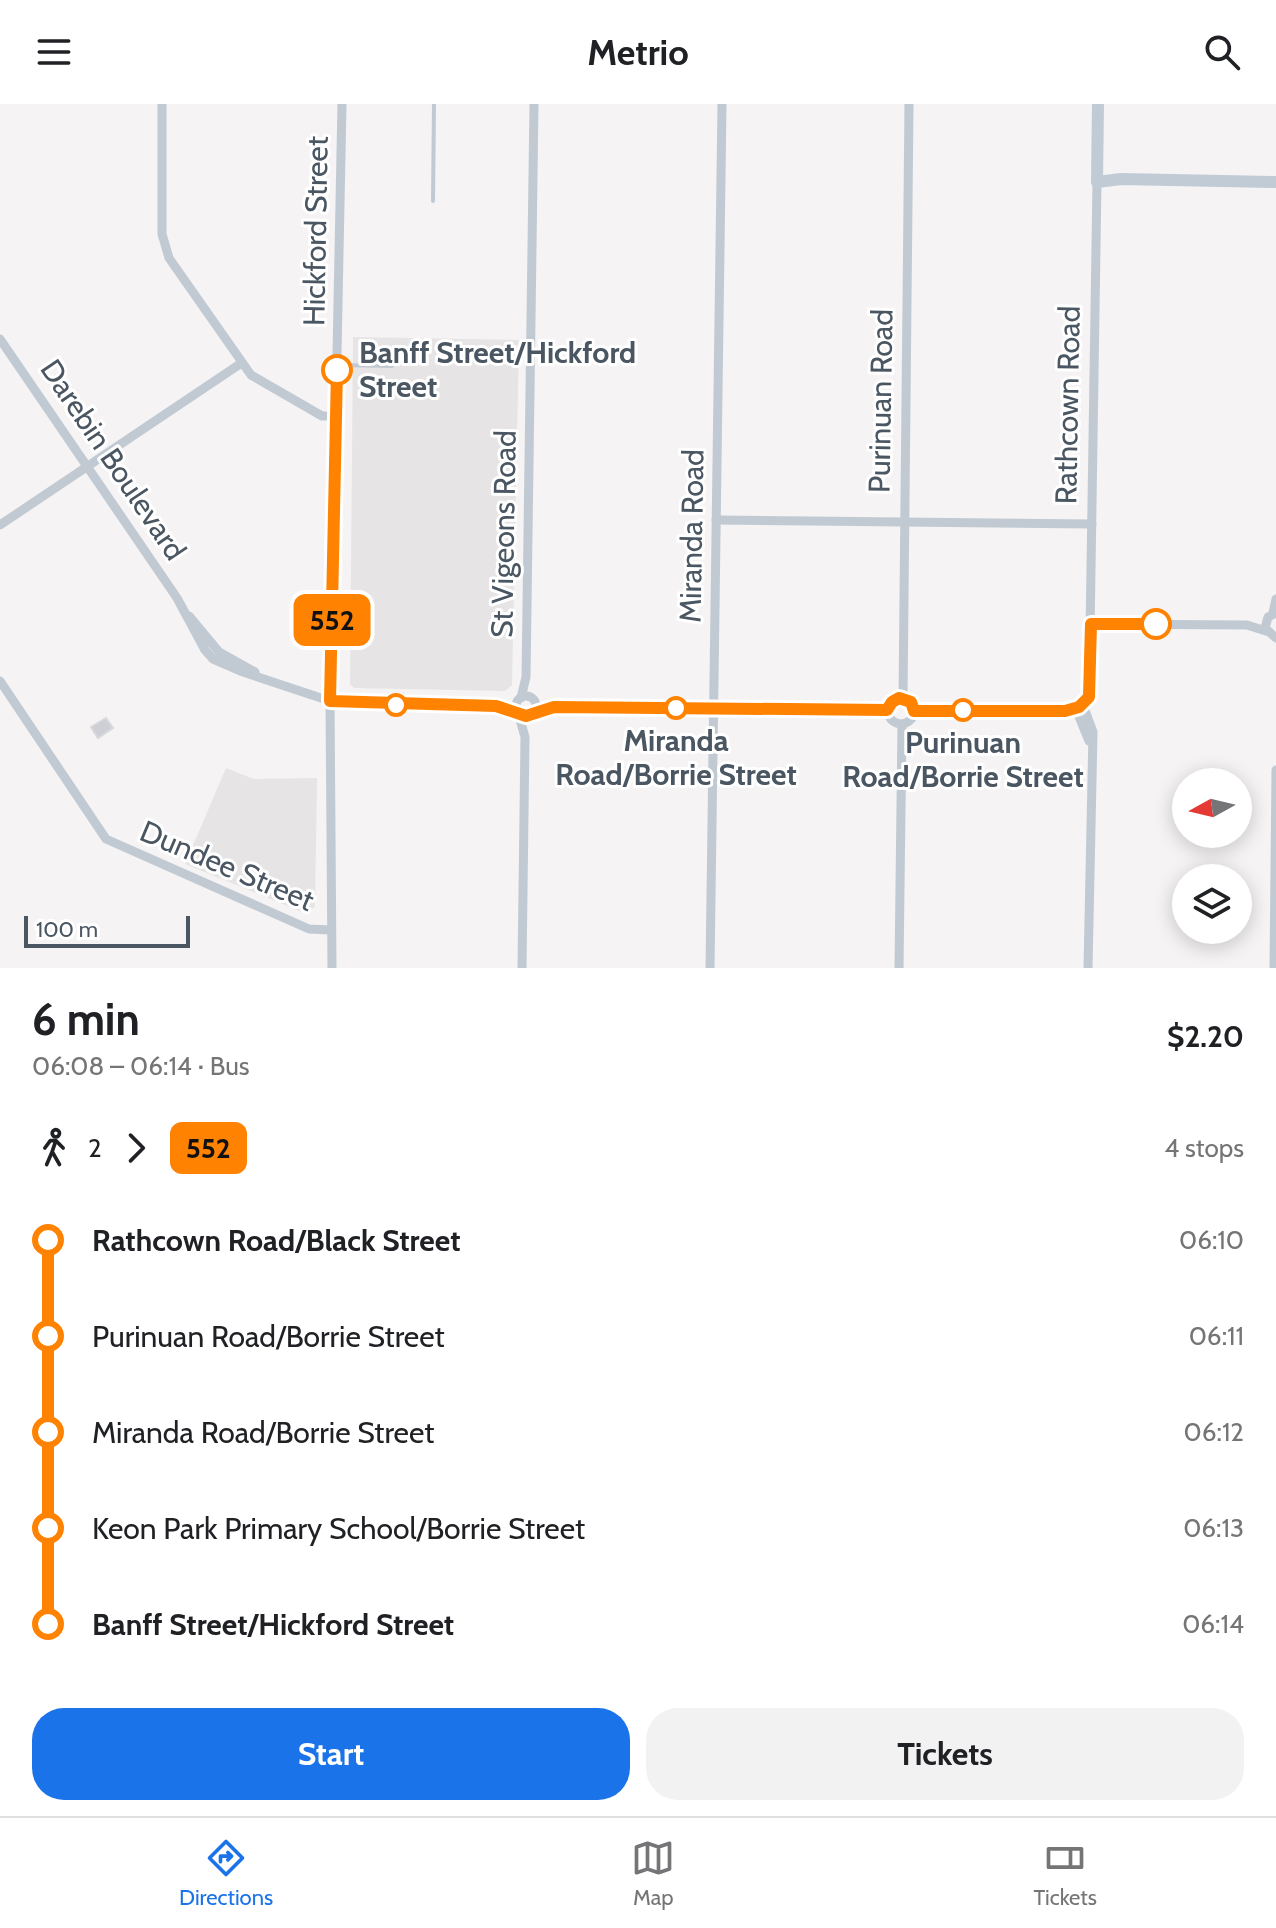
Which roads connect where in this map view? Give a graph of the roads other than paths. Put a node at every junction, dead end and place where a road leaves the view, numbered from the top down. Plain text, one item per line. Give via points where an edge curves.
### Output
1 (162, 104) edge
2 (342, 104) edge
3 (434, 104) edge
4 (534, 104) edge
5 (722, 104) edge
6 (909, 104) edge
7 (1098, 104) edge
8 (1097, 179) junction
9 (1276, 182) edge
10 (433, 201) dead end
11 (0, 339) edge
12 (240, 364) junction
13 (338, 365) junction
14 (392, 366) dead end
15 (336, 416) junction
16 (88, 465) junction
17 (716, 520) junction
18 (903, 523) junction
19 (1092, 524) junction
20 (0, 525) edge
21 (1276, 599) edge
22 (1272, 614) edge
23 (1091, 624) junction
24 (1247, 625) junction
25 (1272, 636) edge
26 (1276, 652) edge
27 (0, 681) edge
28 (903, 698) junction
29 (526, 699) junction
30 (330, 701) junction
31 (496, 706) junction
32 (554, 707) junction
33 (1080, 707) junction
34 (712, 709) junction
35 (887, 710) junction
36 (914, 711) junction
37 (518, 712) junction
38 (532, 714) junction
39 (902, 725) junction
40 (525, 737) junction
41 (1276, 770) edge
42 (330, 932) junction
43 (326, 968) edge
44 (332, 968) edge
45 (522, 968) edge
46 (710, 968) edge
47 (899, 968) edge
48 (1088, 968) edge
49 (1274, 968) edge

1 - 12 street via 162,234 169,258
2 - 13 street, Hickford Street
3 - 10 lane
4 - 29 street, St Vigeons Road
5 - 17 street, Miranda Road
6 - 18 street, Purinuan Road
7 - 8 street, Rathcown Road
8 - 9 street
8 - 19 street, Rathcown Road
11 - 16 street, Darebin Boulevard
12 - 15 street via 322,416
12 - 16 street
13 - 14 lane
13 - 15 street, Hickford Street
15 - 30 street, Hickford Street
16 - 20 street
16 - 30 street, Darebin Boulevard via 184,610 219,652 264,677
17 - 18 street
17 - 34 street, Miranda Road
18 - 19 street
18 - 28 street, Purinuan Road
19 - 23 street, Rathcown Road
21 - 22 street
22 - 24 street
22 - 25 street
23 - 24 street
23 - 33 street, Rathcown Road via 1090,692
24 - 25 street
25 - 26 street
27 - 42 street, Dundee Street via 112,844 309,929
28 - 35 street
28 - 36 street
29 - 31 street
29 - 32 street
29 - 37 street
29 - 38 street
30 - 31 street, Darebin Boulevard
30 - 42 street, Hickford Street
31 - 37 street
32 - 34 street
32 - 38 street
33 - 36 street
33 - 48 street via 1090,748
34 - 35 street
34 - 46 street, Miranda Road
35 - 39 street via 891,720
36 - 39 street via 910,722
37 - 38 street
37 - 40 street
38 - 40 street
39 - 47 street
40 - 45 street
41 - 49 street
42 - 43 street, Hickford Street
42 - 44 street, Hickford Street

